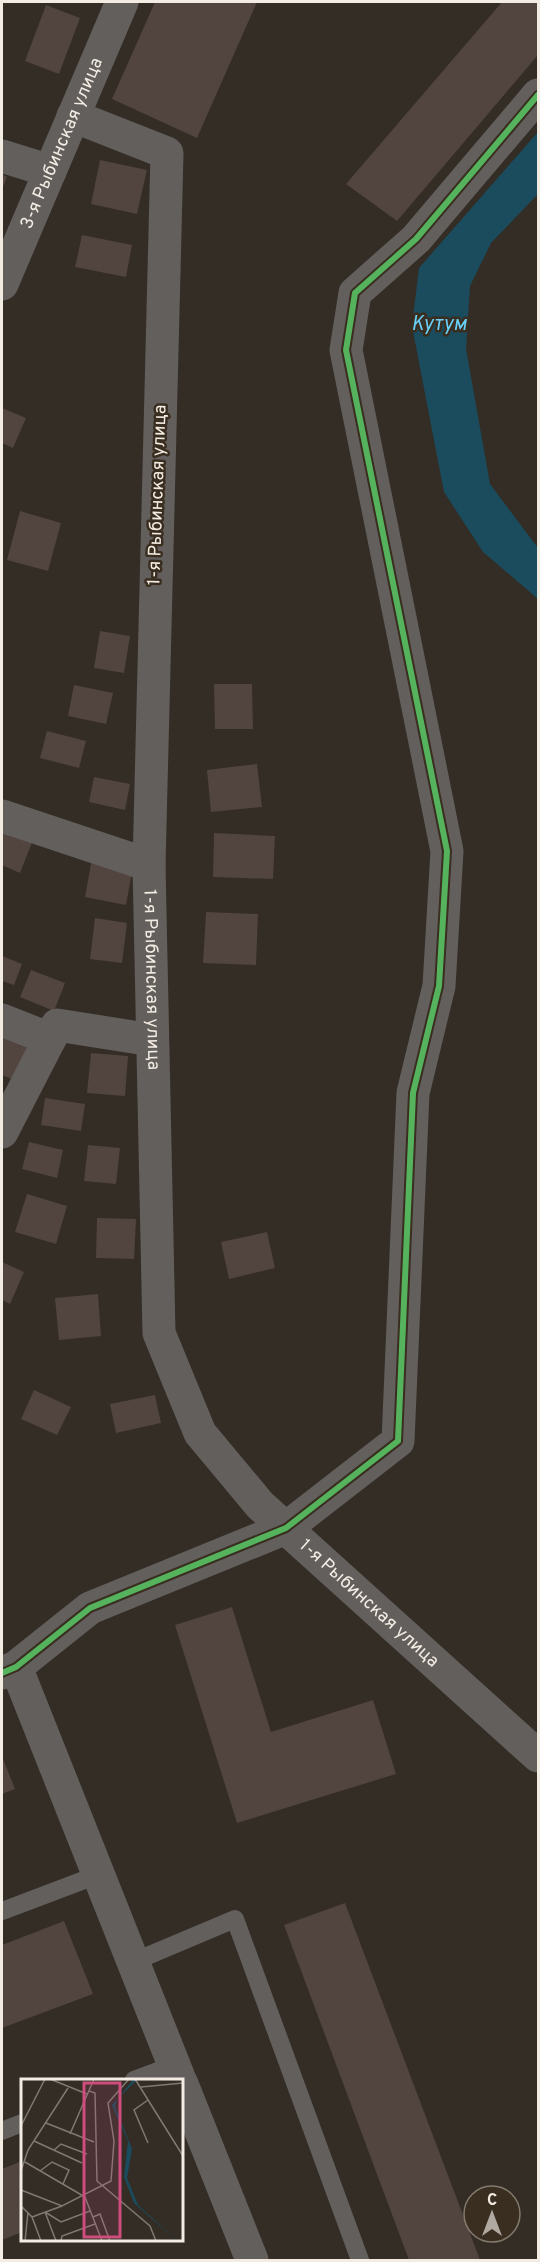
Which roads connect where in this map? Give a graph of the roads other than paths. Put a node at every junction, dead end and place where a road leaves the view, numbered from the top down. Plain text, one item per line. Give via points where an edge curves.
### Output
1 (122, 2) edge
2 (538, 95) edge
3 (74, 116) junction
4 (2, 156) edge
5 (50, 171) junction
6 (2, 284) edge
7 (2, 816) edge
8 (149, 865) junction
9 (2, 1020) edge
10 (50, 1039) junction
11 (152, 1040) junction
12 (2, 1132) edge
13 (286, 1528) junction
14 (6, 1666) edge
15 (538, 1756) edge
16 (100, 1874) junction
17 (2, 1911) edge
18 (133, 1962) junction
19 (179, 2076) edge
20 (145, 2079) edge
21 (183, 2087) edge
22 (21, 2123) edge
23 (2, 2131) edge
24 (249, 2260) edge
25 (360, 2260) edge

1 - 3 street, 3-я Рыбинская улица
2 - 13 street via 416,239 355,293 346,350 447,851 439,986 413,1093 398,1441
3 - 5 street, 3-я Рыбинская улица
3 - 8 street, 1-я Рыбинская улица via 167,153
4 - 5 street
5 - 6 street, 3-я Рыбинская улица
7 - 8 street
8 - 11 street, 1-я Рыбинская улица
9 - 10 street
10 - 11 street via 57,1025
10 - 12 street
11 - 13 street, 1-я Рыбинская улица via 159,1333 200,1433 260,1505
13 - 14 street via 90,1608
13 - 15 street, 1-я Рыбинская улица
14 - 16 street
16 - 17 lane
16 - 18 street
18 - 19 street
18 - 25 lane via 235,1919
19 - 20 lane
21 - 24 street
22 - 23 lane

